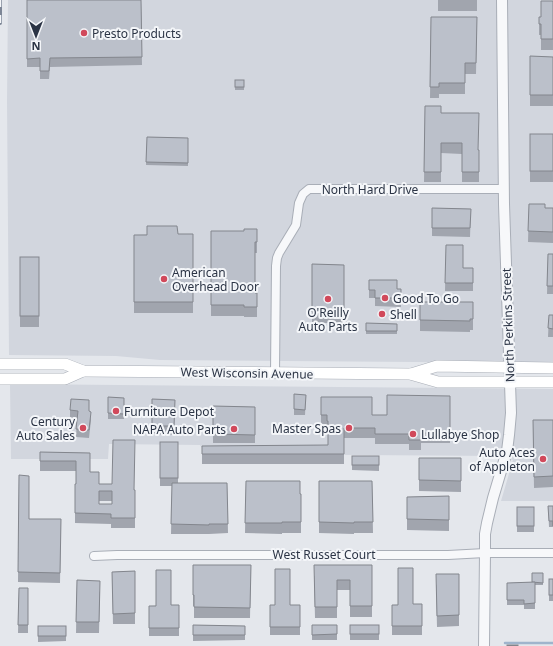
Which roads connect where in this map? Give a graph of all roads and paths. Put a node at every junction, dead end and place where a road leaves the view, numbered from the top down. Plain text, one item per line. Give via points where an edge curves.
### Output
1 (502, 0) edge
2 (504, 188) junction
3 (0, 359) edge
4 (0, 364) edge
5 (15, 364) junction
6 (509, 367) junction
7 (553, 368) edge
8 (83, 371) junction
9 (275, 373) junction
10 (410, 374) junction
11 (0, 379) edge
12 (510, 382) junction
13 (553, 382) edge
14 (485, 553) junction
15 (553, 553) edge
16 (94, 556) dead end
17 (484, 646) edge

1 - 2 street, North Perkins Street
2 - 6 street, North Perkins Street
2 - 9 street, North Hard Drive via 309,189 299,203 296,225 277,258
3 - 5 main road
4 - 5 main road, West Wisconsin Avenue
5 - 8 main road, West Wisconsin Avenue via 65,364
6 - 7 main road, West Wisconsin Avenue
6 - 10 main road, West Wisconsin Avenue via 437,366
6 - 12 street, North Perkins Street
8 - 9 main road, West Wisconsin Avenue
8 - 11 main road, West Wisconsin Avenue via 65,379
9 - 10 main road, West Wisconsin Avenue
10 - 12 main road, West Wisconsin Avenue via 438,382
12 - 13 main road, West Wisconsin Avenue
12 - 14 street, North Perkins Street via 508,444 487,523
14 - 15 street, West Russet Court
14 - 16 street, West Russet Court
14 - 17 street, North Perkins Street

